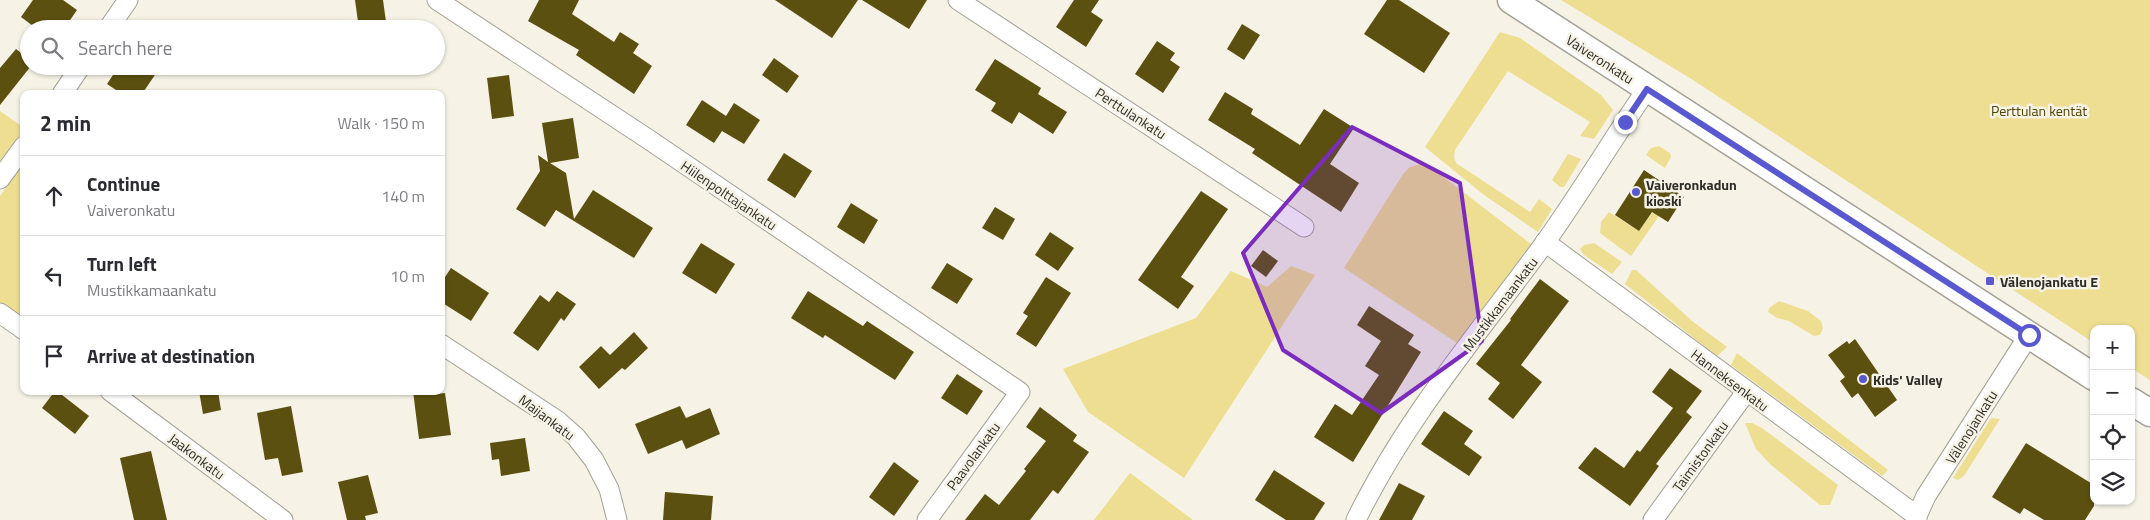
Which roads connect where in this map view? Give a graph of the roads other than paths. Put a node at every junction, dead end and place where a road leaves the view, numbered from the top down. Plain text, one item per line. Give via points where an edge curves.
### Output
1 (128, 0) edge
2 (437, 0) edge
3 (958, 0) edge
4 (1510, 0) edge
5 (114, 20) edge
6 (76, 75) edge
7 (1647, 89) junction
8 (65, 90) edge
9 (20, 152) edge
10 (0, 179) edge
11 (1304, 227) dead end
12 (1545, 242) junction
13 (0, 313) edge
14 (20, 327) edge
15 (2029, 335) junction
16 (445, 347) edge
17 (2090, 374) edge
18 (1020, 392) joint
19 (1746, 392) junction
20 (115, 395) edge
21 (2135, 404) edge
22 (2150, 413) edge
23 (1917, 518) edge
24 (283, 520) edge
25 (617, 520) edge
26 (927, 520) edge
27 (1356, 520) edge
28 (1653, 520) edge

1 - 5 street
2 - 18 street, Hiilenpolttajankatu
3 - 11 street, Perttulankatu
4 - 7 main road, Vaiveronkatu
6 - 8 street
7 - 12 street, Mustikkamaankatu
7 - 15 main road, Vaiveronkatu
9 - 10 street
12 - 19 street, Hanneksenkatu
12 - 27 street, Mustikkamaankatu via 1416,416
13 - 14 street
15 - 17 main road, Vaiveronkatu
15 - 23 street, Välenojankatu via 1926,496
16 - 25 street, Maijankatu via 558,421 576,437 594,460 609,489
18 - 26 street, Paavolankatu
19 - 23 street, Hanneksenkatu
19 - 28 street, Taimistonkatu
20 - 24 street, Jaakonkatu
21 - 22 main road

